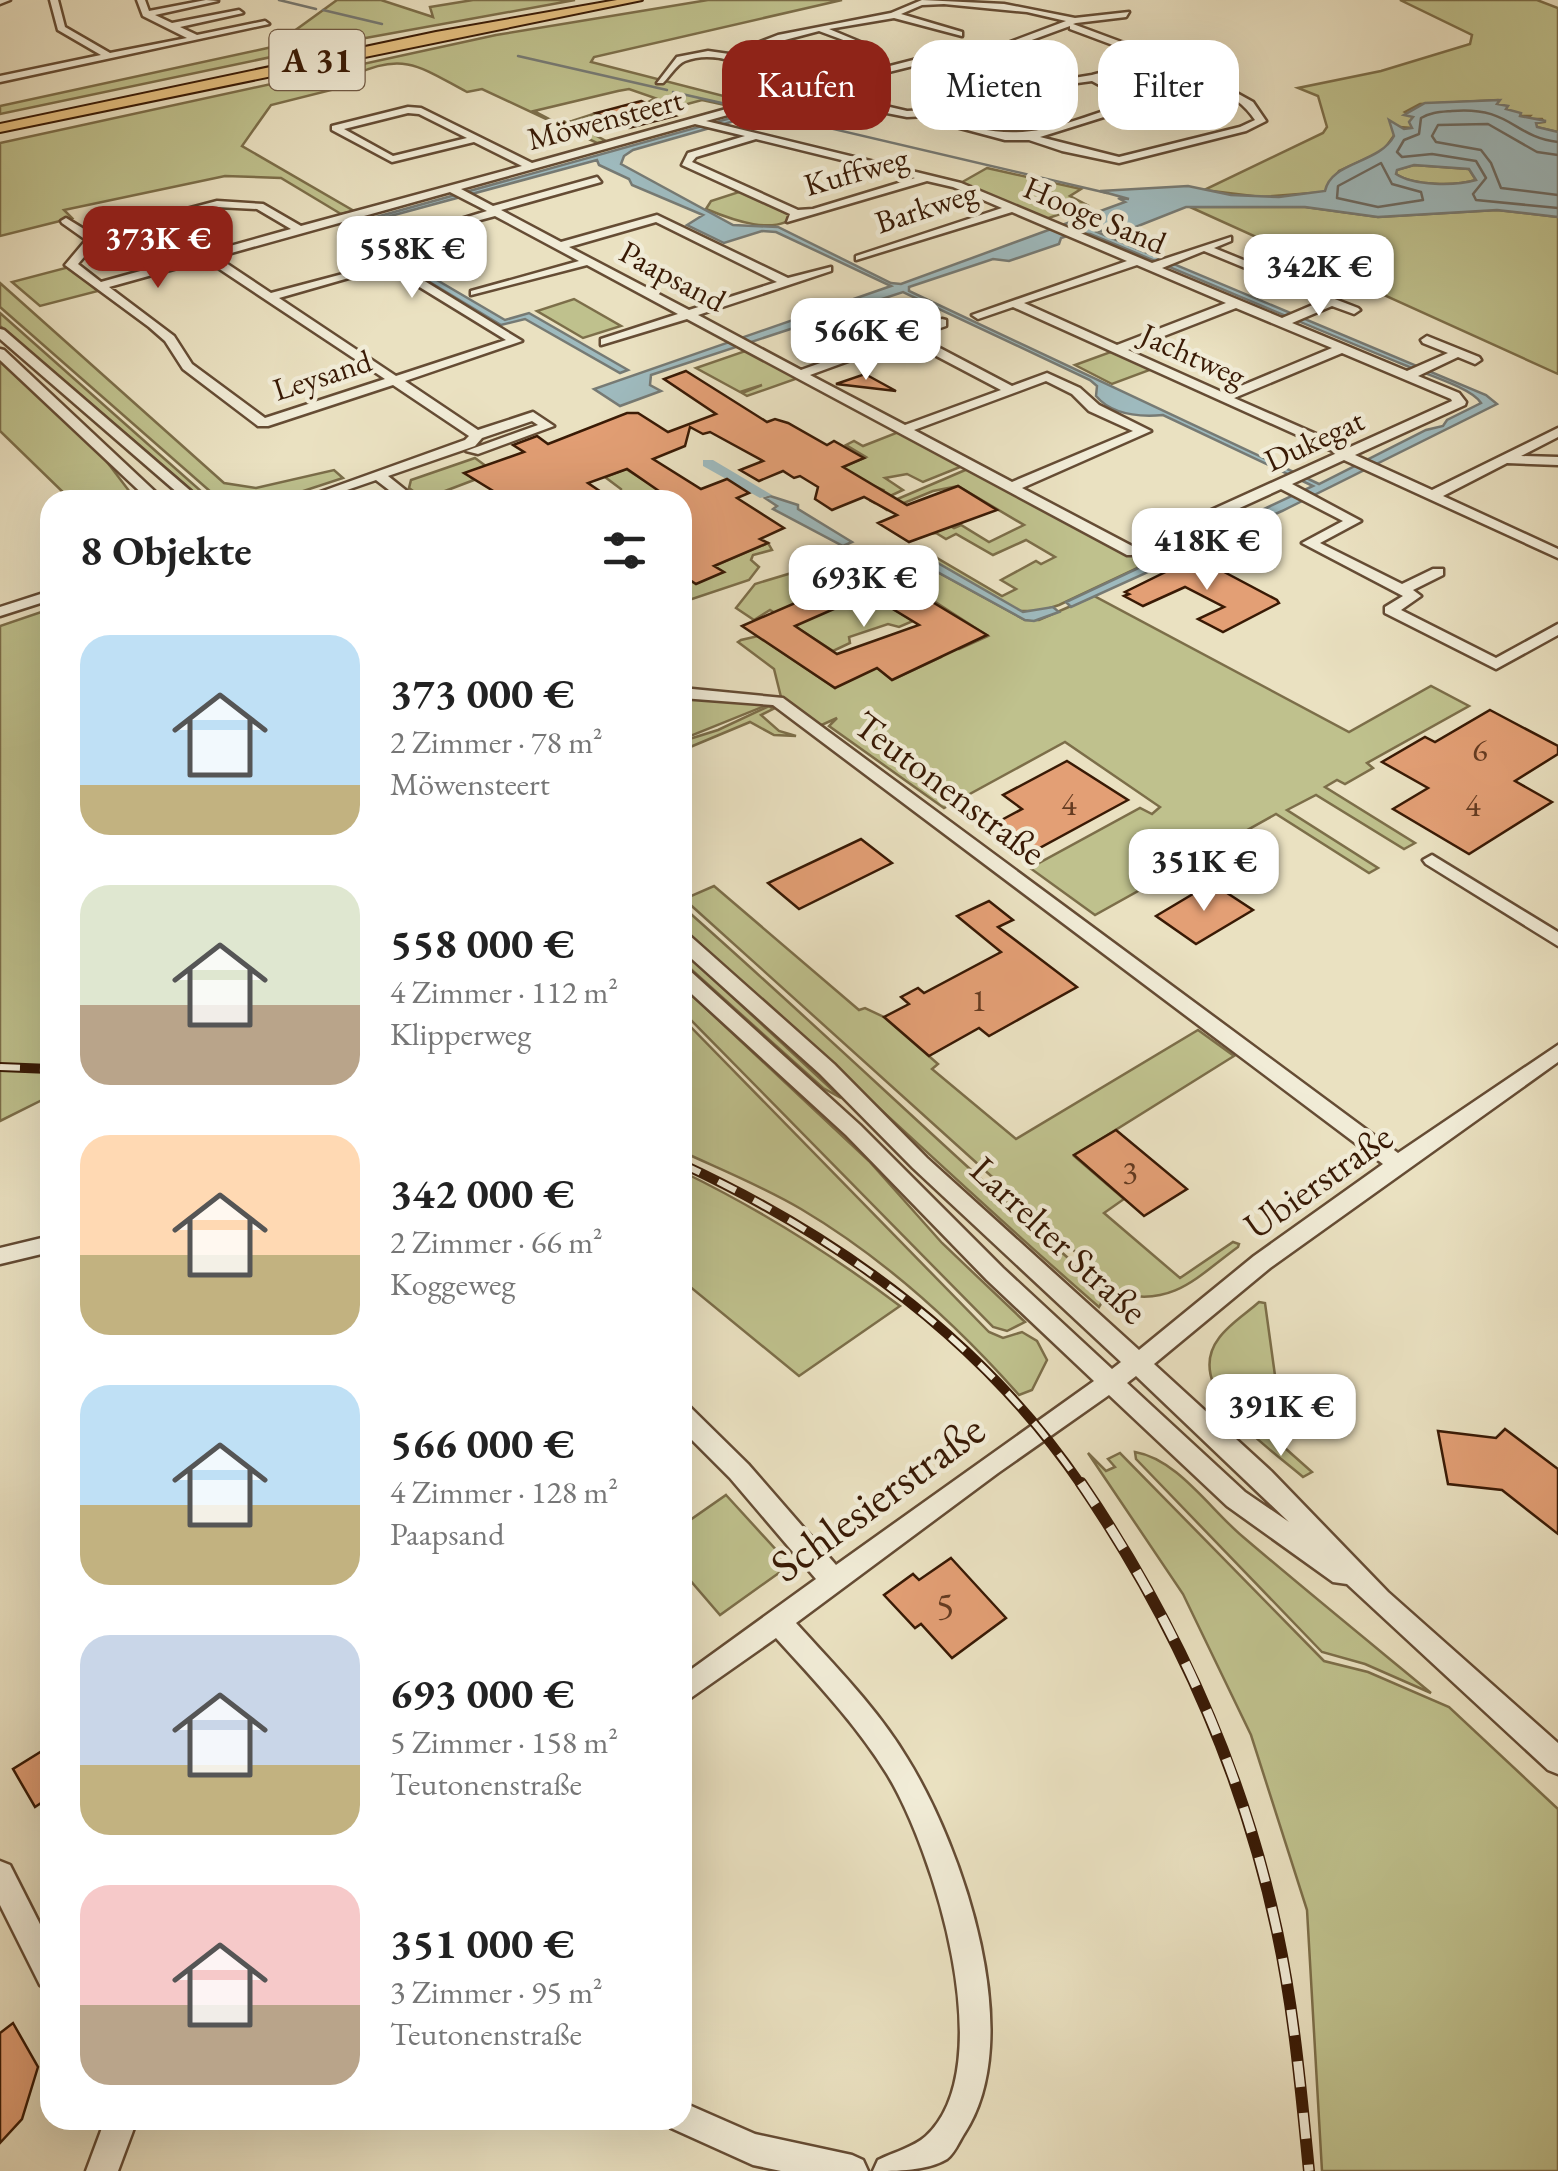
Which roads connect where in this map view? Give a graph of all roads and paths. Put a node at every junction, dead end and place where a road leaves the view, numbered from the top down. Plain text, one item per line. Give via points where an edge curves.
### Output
1 (54, 0) edge
2 (141, 0) edge
3 (597, 0) edge
4 (636, 0) edge
5 (948, 0) edge
6 (214, 2) edge
7 (239, 12) dead end
8 (146, 14) junction
9 (1126, 14) dead end
10 (894, 15) junction
11 (1070, 23) junction
12 (265, 24) dead end
13 (172, 26) junction
14 (823, 30) junction
15 (959, 34) dead end
16 (196, 38) junction
17 (771, 40) edge
18 (847, 40) edge
19 (1111, 40) edge
20 (108, 56) junction
21 (722, 56) edge
22 (6, 61) dead end
23 (661, 61) dead end
24 (676, 62) junction
25 (891, 68) edge
26 (25, 74) junction
27 (1098, 77) edge
28 (0, 78) edge
29 (1094, 78) junction
30 (1078, 80) edge
31 (1098, 80) edge
32 (660, 81) dead end
33 (1239, 97) edge
34 (1098, 117) edge
35 (722, 119) edge
36 (707, 124) junction
37 (0, 125) edge
38 (1239, 128) edge
39 (978, 130) edge
40 (1230, 130) edge
41 (754, 136) junction
42 (1030, 137) junction
43 (474, 139) junction
44 (532, 168) junction
45 (928, 177) junction
46 (598, 180) dead end
47 (459, 192) junction
48 (1010, 209) junction
49 (493, 211) junction
50 (66, 221) dead end
51 (300, 231) junction
52 (413, 237) dead end
53 (93, 240) junction
54 (1227, 240) dead end
55 (559, 246) junction
56 (1206, 248) junction
57 (208, 256) junction
58 (860, 258) dead end
59 (587, 262) junction
60 (1134, 262) junction
61 (1156, 266) junction
62 (827, 269) dead end
63 (1260, 270) dead end
64 (787, 282) junction
65 (98, 286) junction
66 (1300, 289) dead end
67 (475, 293) dead end
68 (269, 297) junction
69 (1331, 302) junction
70 (1016, 304) junction
71 (1236, 304) junction
72 (1354, 310) dead end
73 (978, 314) dead end
74 (687, 315) junction
75 (1290, 319) junction
76 (942, 323) dead end
77 (0, 333) edge
78 (907, 336) junction
79 (1427, 340) dead end
80 (605, 342) dead end
81 (1341, 349) junction
82 (1116, 350) junction
83 (1458, 352) junction
84 (0, 353) edge
85 (1475, 360) dead end
86 (1416, 372) junction
87 (798, 375) junction
88 (395, 380) junction
89 (1011, 390) junction
90 (1222, 398) junction
91 (1458, 398) joint
92 (901, 430) junction
93 (1558, 432) edge
94 (476, 435) junction
95 (473, 452) junction
96 (1506, 458) junction
97 (1356, 460) junction
98 (1558, 461) edge
99 (382, 478) junction
100 (1296, 486) junction
101 (1010, 488) junction
102 (146, 490) edge
103 (182, 490) edge
104 (340, 490) edge
105 (356, 490) edge
106 (398, 490) edge
107 (1433, 495) junction
108 (1132, 552) joint
109 (1558, 554) edge
110 (1438, 572) dead end
111 (1402, 590) junction
112 (40, 598) edge
113 (0, 612) edge
114 (1558, 629) edge
115 (692, 694) edge
116 (1432, 860) dead end
117 (1558, 940) edge
118 (692, 948) edge
119 (692, 983) edge
120 (1558, 1052) edge
121 (1399, 1166) junction
122 (40, 1246) edge
123 (0, 1256) edge
124 (1124, 1373) junction
125 (692, 1424) edge
126 (834, 1581) junction
127 (778, 1622) junction
128 (692, 1685) edge
129 (1558, 1761) edge
130 (0, 1876) edge
131 (40, 1954) edge
132 (692, 2122) edge
133 (116, 2130) edge
134 (102, 2171) edge
135 (852, 2171) edge
136 (890, 2171) edge

1 - 20 street via 61,28
2 - 8 street
3 - 37 highway, A 31
4 - 37 highway, A 31
5 - 10 street
5 - 11 street via 1051,13
6 - 8 street
7 - 13 street
8 - 13 street
9 - 11 street, Möwensteert
10 - 14 street
10 - 15 street
11 - 19 street
11 - 25 street, Möwensteert via 999,49
12 - 16 street
13 - 16 street
14 - 17 street
14 - 18 street
16 - 20 street
20 - 26 street
21 - 24 street
22 - 26 street
23 - 24 street
24 - 32 street
26 - 28 street
27 - 29 street
29 - 30 street
29 - 31 street
33 - 38 street via 1262,121
34 - 42 street
35 - 36 street, Möwensteert
36 - 41 street, Hooge Sand
36 - 44 street, Möwensteert
39 - 42 street
40 - 42 street via 1124,160
41 - 45 street, Hooge Sand
41 - 45 street, Kuffweg via 686,163 794,217
43 - 43 street via 392,159 335,128 421,111
43 - 44 street
44 - 47 street, Möwensteert
45 - 48 street, Hooge Sand
46 - 49 street
47 - 49 street, Paapsand
47 - 51 street, Möwensteert
48 - 58 street, Barkweg
48 - 60 street, Hooge Sand
49 - 52 street
49 - 55 street, Paapsand
50 - 53 street
51 - 53 street via 259,206 217,204
51 - 57 street, Möwensteert
53 - 65 street, Leysand via 71,265
54 - 56 street
55 - 59 street, Paapsand
55 - 64 street via 657,218
56 - 61 street
56 - 63 street
57 - 65 street, Möwensteert
57 - 68 street
59 - 67 street
59 - 74 street, Paapsand
60 - 61 street, Hooge Sand
60 - 70 street
61 - 71 street, Hooge Sand
62 - 64 street
64 - 74 street
65 - 88 street, Leysand via 153,324 187,366 263,423
66 - 69 street
68 - 88 street
68 - 88 street via 388,263 520,344
69 - 72 street
69 - 75 street
70 - 73 street
70 - 82 street, Jachtweg
71 - 75 street, Hooge Sand
71 - 82 street
74 - 80 street
74 - 87 street, Paapsand
75 - 81 street, Hooge Sand
76 - 78 street
77 - 103 street
78 - 87 street
78 - 89 street
79 - 83 street
81 - 86 street, Hooge Sand
81 - 90 street
82 - 90 street, Jachtweg
83 - 85 street
83 - 86 street
84 - 102 street
86 - 91 street, Hooge Sand
87 - 92 street, Paapsand
88 - 94 street
89 - 92 street
89 - 101 street via 1047,377 1144,432
90 - 97 street, Jachtweg
91 - 97 street, Dukegat
92 - 101 street, Paapsand
93 - 96 street
94 - 95 street via 482,442
94 - 95 street via 533,416 548,426
94 - 99 street
95 - 99 street
96 - 98 street
96 - 107 street
97 - 100 street, Dukegat
97 - 107 street, Jachtweg
99 - 104 street
99 - 105 street
99 - 106 street
100 - 108 street, Dukegat
100 - 111 street via 1354,520 1310,543
101 - 108 street, Paapsand
107 - 109 street, Jachtweg
110 - 111 street
111 - 114 street via 1414,596 1390,610 1496,664
112 - 113 street
115 - 121 street, Teutonenstraße via 777,701
116 - 117 street
118 - 124 street, Larrelter Straße via 827,1069
119 - 124 street, Larrelter Straße
120 - 121 street, Ubierstraße
121 - 124 street, Ubierstraße via 1262,1262
122 - 123 street
124 - 126 street, Schlesierstraße
124 - 129 street, Larrelter Straße via 1236,1498 1379,1600
125 - 126 street
126 - 127 street, Schlesierstraße
127 - 128 street, Schlesierstraße
127 - 136 street via 848,1700 907,1782 938,1846 964,1940 973,2022 970,2096 938,2150
130 - 131 street
132 - 135 street via 753,2149
133 - 134 street

